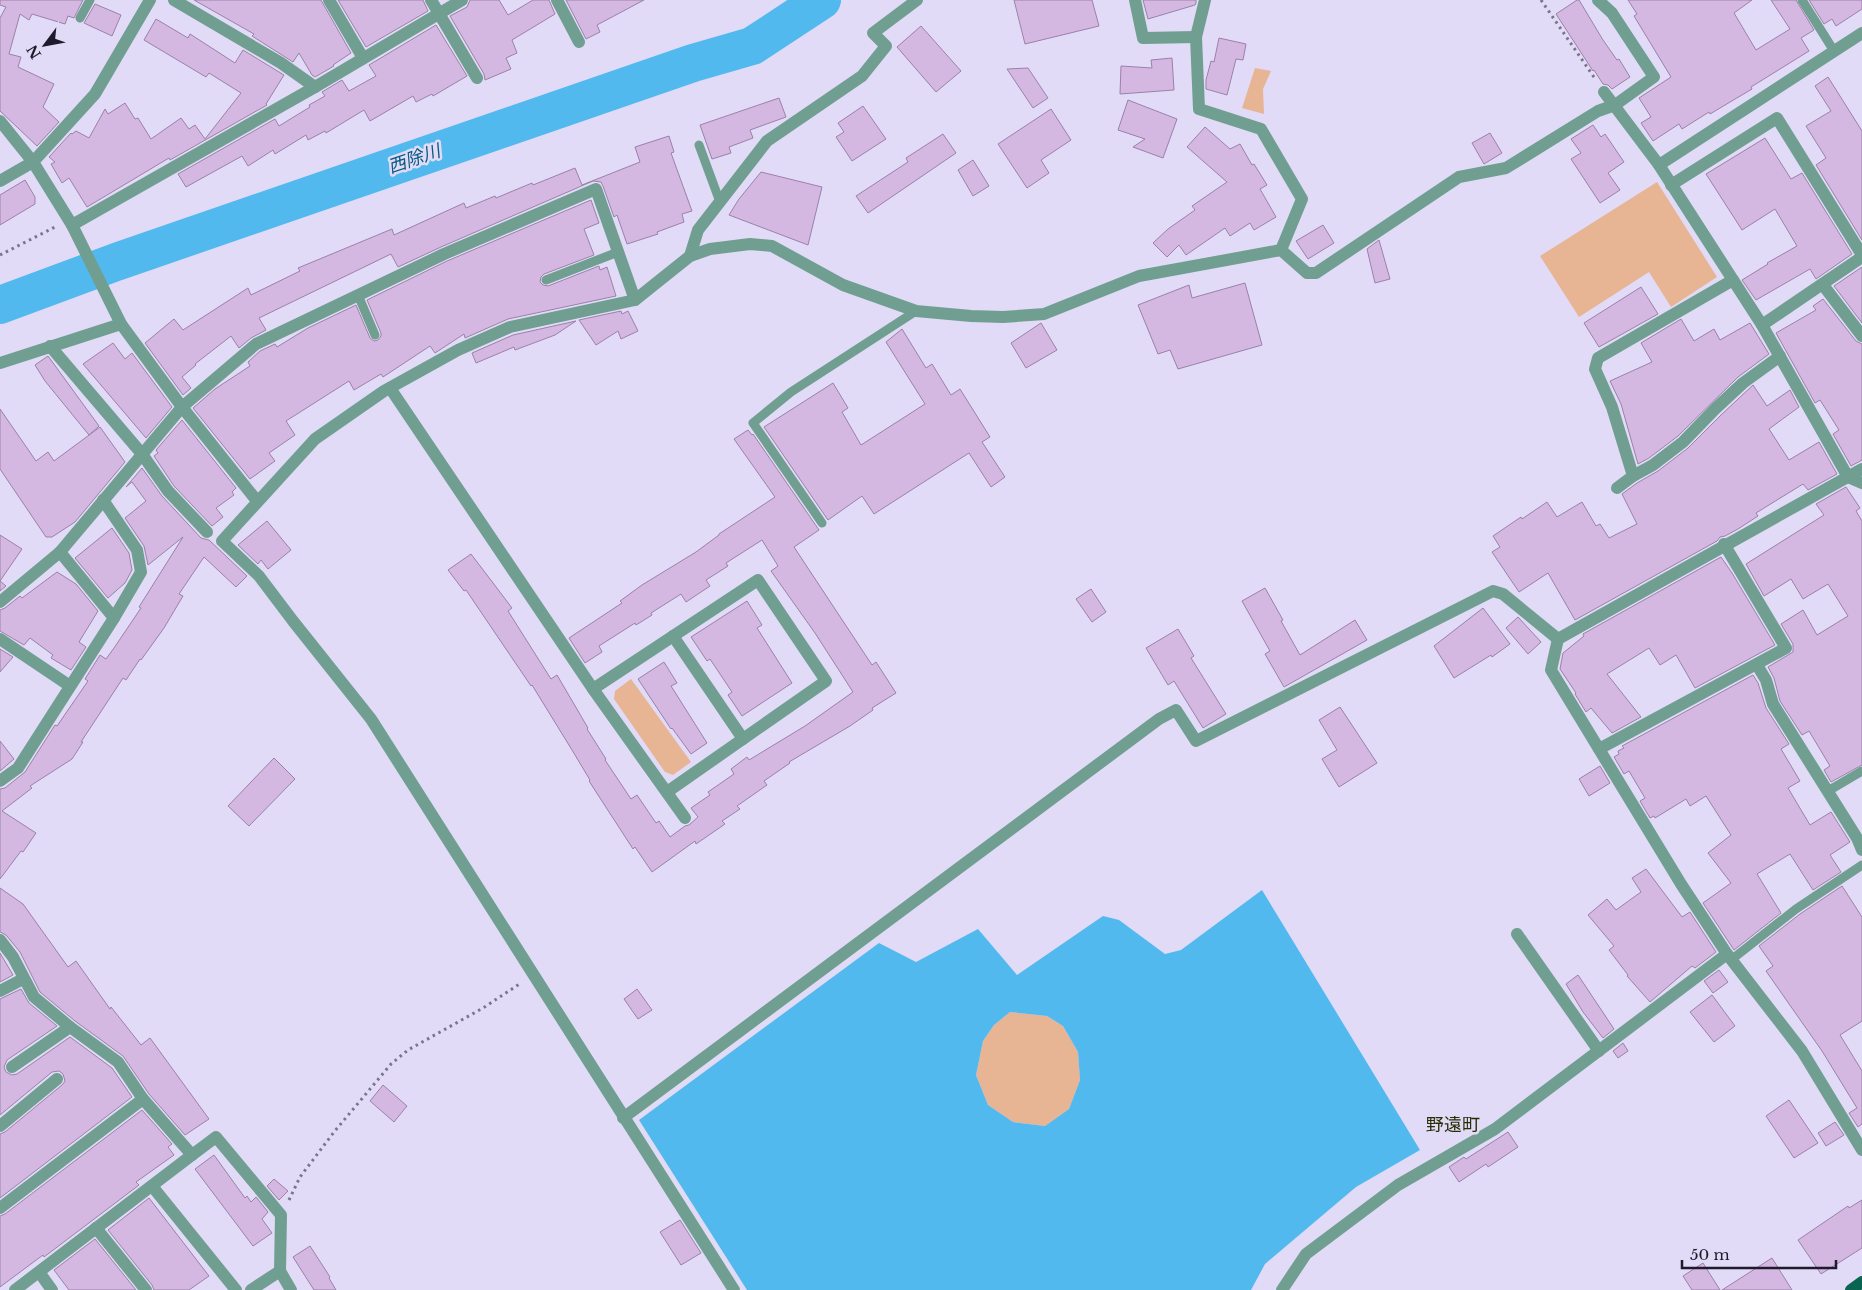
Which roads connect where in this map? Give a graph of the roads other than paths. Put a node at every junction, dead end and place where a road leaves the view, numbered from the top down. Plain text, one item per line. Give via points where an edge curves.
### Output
1 (90, 0) edge
2 (150, 0) edge
3 (174, 0) edge
4 (329, 0) edge
5 (431, 0) edge
6 (462, 0) edge
7 (557, 0) edge
8 (916, 0) edge
9 (1135, 0) edge
10 (1205, 0) edge
11 (1598, 0) edge
12 (1802, 0) edge
13 (439, 14) junction
14 (80, 18) dead end
15 (1862, 33) edge
16 (1196, 37) junction
17 (579, 42) dead end
18 (1834, 51) junction
19 (363, 58) junction
20 (477, 78) dead end
21 (314, 87) junction
22 (1604, 92) road end
23 (1615, 106) junction
24 (0, 121) edge
25 (699, 145) dead end
26 (32, 162) junction
27 (1659, 165) junction
28 (0, 181) edge
29 (1671, 185) junction
30 (720, 202) junction
31 (71, 225) junction
32 (1281, 250) junction
33 (618, 252) junction
34 (690, 256) junction
35 (1862, 256) edge
36 (546, 280) dead end
37 (1733, 280) junction
38 (1823, 285) junction
39 (358, 295) junction
40 (635, 300) junction
41 (916, 311) junction
42 (119, 321) junction
43 (1762, 325) junction
44 (375, 335) dead end
45 (1862, 336) edge
46 (50, 346) junction
47 (1780, 356) junction
48 (0, 363) edge
49 (390, 388) junction
50 (182, 407) junction
51 (142, 454) junction
52 (1862, 468) edge
53 (1633, 476) junction
54 (1848, 477) junction
55 (1862, 483) edge
56 (1617, 488) dead end
57 (103, 500) junction
58 (257, 501) junction
59 (822, 523) dead end
60 (208, 532) dead end
61 (1724, 544) junction
62 (60, 552) junction
63 (0, 602) edge
64 (114, 618) junction
65 (673, 636) junction
66 (0, 639) edge
67 (1558, 639) junction
68 (1756, 665) junction
69 (70, 686) junction
70 (593, 688) junction
71 (743, 739) junction
72 (1600, 749) junction
73 (1862, 771) edge
74 (0, 781) edge
75 (1828, 791) junction
76 (667, 792) junction
77 (686, 818) dead end
78 (1862, 850) edge
79 (1862, 865) edge
80 (1517, 934) dead end
81 (0, 940) edge
82 (1729, 957) junction
83 (23, 979) junction
84 (0, 991) edge
85 (70, 1027) junction
86 (1599, 1051) junction
87 (12, 1067) dead end
88 (57, 1079) dead end
89 (143, 1099) junction
90 (623, 1118) junction
91 (0, 1126) edge
92 (1862, 1150) edge
93 (192, 1155) junction
94 (152, 1186) junction
95 (0, 1208) edge
96 (96, 1228) junction
97 (280, 1271) junction
98 (38, 1272) junction
99 (1862, 1282) edge
100 (15, 1290) edge
101 (52, 1290) edge
102 (146, 1290) edge
103 (236, 1290) edge
104 (251, 1290) edge
105 (291, 1290) edge
106 (734, 1290) edge
107 (1282, 1290) edge
108 (1851, 1290) edge

1 - 14 lane
2 - 26 street via 95,94
3 - 21 street via 281,63
4 - 19 street
5 - 13 street
6 - 13 street
7 - 17 street
8 - 30 street via 873,33 886,46 862,76 767,141
9 - 16 street via 1143,38
10 - 16 street
11 - 23 street via 1612,13 1654,77
12 - 18 lane
13 - 19 street
13 - 20 street
15 - 18 street
16 - 32 street via 1199,109 1261,129 1302,199
18 - 27 street
19 - 21 street
21 - 31 street
22 - 23 street
23 - 27 street
23 - 32 street via 1598,111 1506,168 1459,177 1316,273 1307,272
24 - 26 street
25 - 30 lane
26 - 28 street
26 - 31 street
27 - 29 street
29 - 35 street via 1777,118
29 - 37 street
30 - 34 street via 698,230
31 - 42 street
32 - 41 street via 1139,276 1044,314 987,317
33 - 36 lane
33 - 39 street via 596,189
33 - 40 street
34 - 40 street
34 - 41 street via 710,249 750,244 772,246 843,285
35 - 38 street
37 - 43 street
37 - 53 street via 1598,358 1595,369 1612,407
38 - 43 street
38 - 45 street
39 - 44 lane
39 - 50 street via 256,344
40 - 49 street via 510,328 458,350
41 - 59 lane via 791,392 753,424
42 - 46 street
42 - 50 street
43 - 47 street
46 - 48 street
46 - 51 street
47 - 53 street via 1743,384 1683,442
47 - 54 street
49 - 58 street via 315,439
49 - 70 street
50 - 51 street
50 - 58 street
51 - 57 street
51 - 60 street via 168,491
52 - 54 street
53 - 56 street
54 - 55 street
54 - 61 street
57 - 62 street
57 - 64 street via 137,550 141,572
58 - 90 street via 222,541 259,576 371,719
61 - 67 street
61 - 68 street via 1786,648
62 - 63 street
62 - 64 street
64 - 69 street
65 - 70 street
65 - 71 street
65 - 71 street via 758,580 826,681
66 - 69 street
67 - 72 street via 1551,670
67 - 90 street via 1503,594 1493,591 1196,741 1176,710 1151,725
68 - 72 street
68 - 75 street via 1766,680 1773,704
69 - 74 street via 18,768
70 - 76 street
71 - 76 street
72 - 82 street
73 - 75 lane
75 - 78 street
76 - 77 street
79 - 82 lane
80 - 86 street
81 - 83 street
82 - 86 street
82 - 92 street via 1802,1052
83 - 84 street
83 - 85 street via 34,997
85 - 87 street
85 - 89 street via 118,1062
86 - 107 street via 1495,1129 1398,1185 1306,1254
88 - 91 street
89 - 93 street
89 - 95 street
90 - 106 street
93 - 94 street
93 - 97 street via 216,1137 281,1216
94 - 96 street
94 - 103 street
96 - 98 street
96 - 102 street
97 - 104 street
97 - 105 street
98 - 100 street
98 - 101 street
99 - 108 main road

